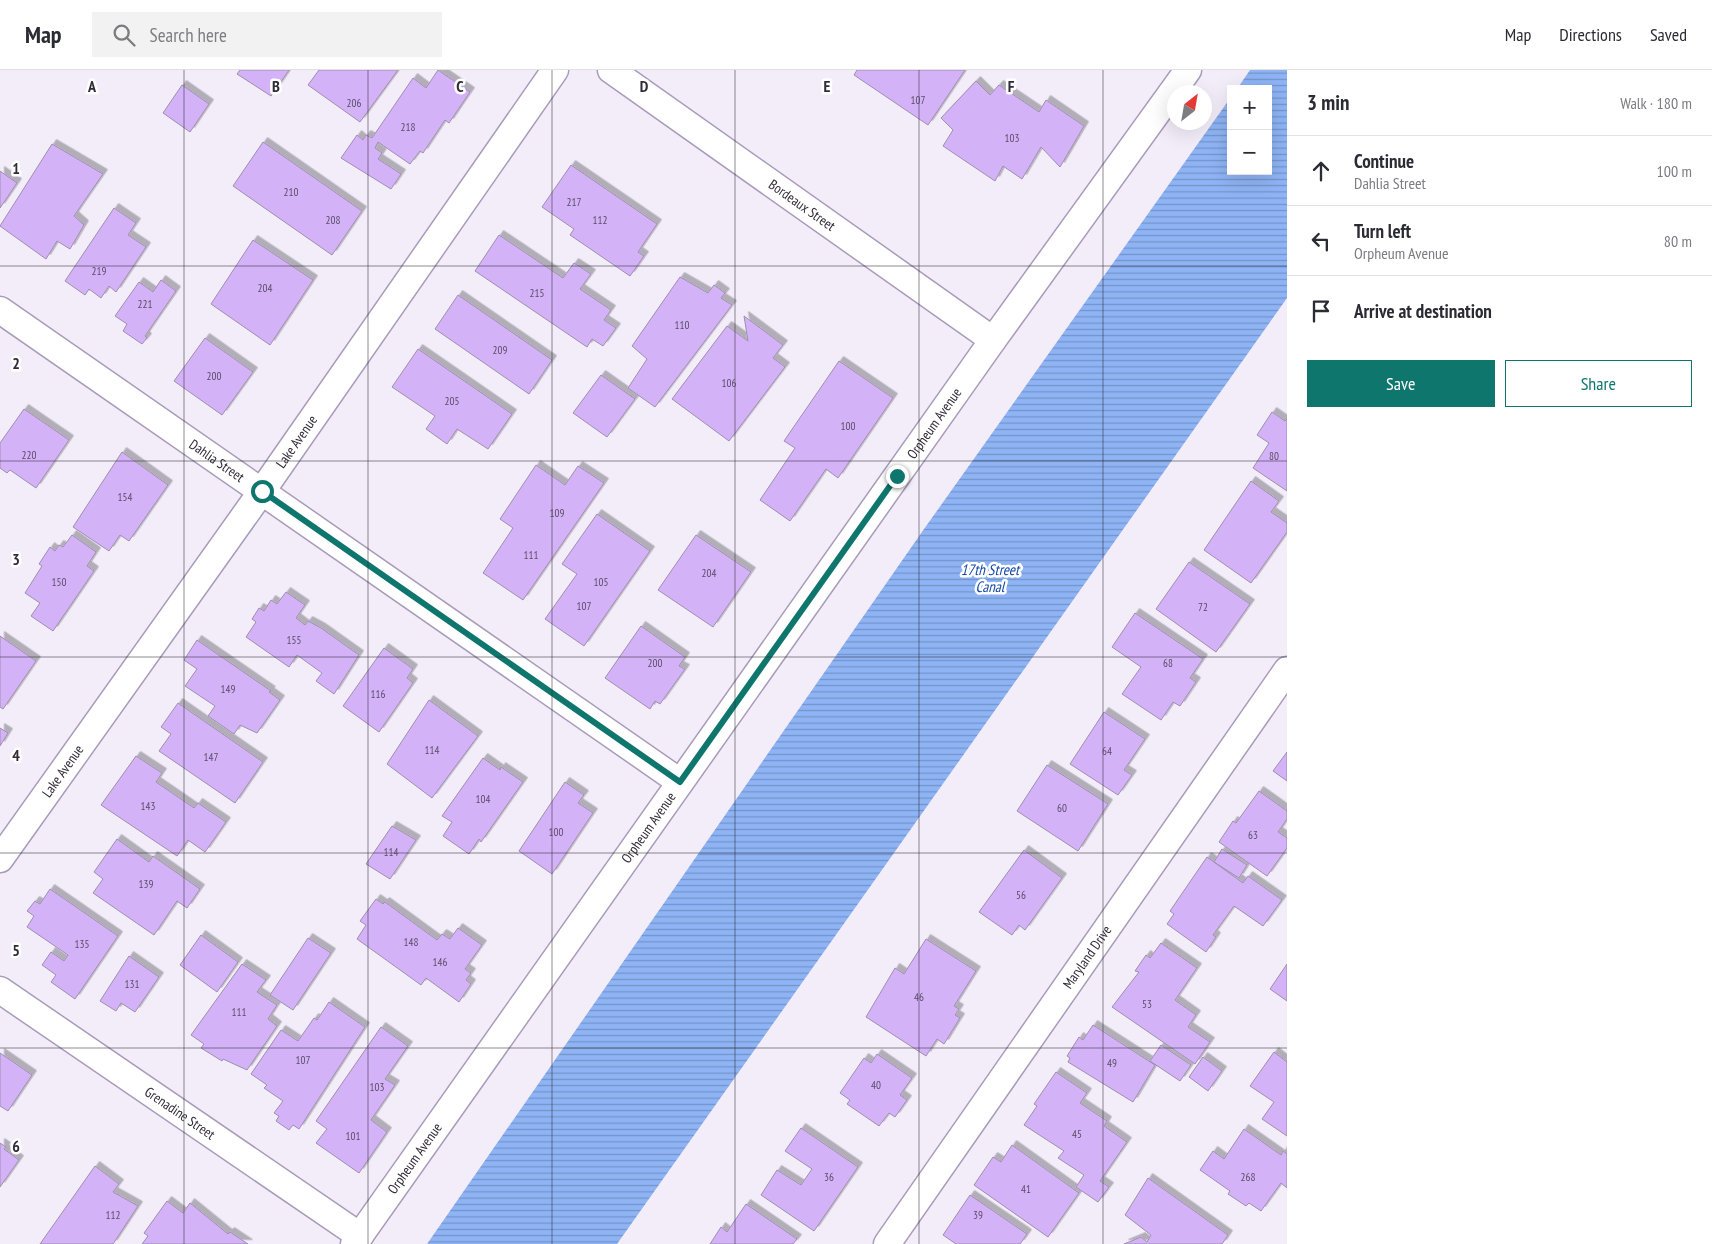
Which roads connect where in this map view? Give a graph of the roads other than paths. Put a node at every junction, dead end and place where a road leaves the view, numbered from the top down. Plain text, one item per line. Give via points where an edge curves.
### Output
1 (555, 70) edge
2 (611, 70) edge
3 (1188, 70) edge
4 (0, 310) edge
5 (993, 340) junction
6 (262, 491) junction
7 (1287, 670) edge
8 (680, 782) junction
9 (0, 859) edge
10 (0, 990) edge
11 (357, 1240) edge
12 (887, 1244) edge

1 - 6 street, Lake Avenue
2 - 5 street, Bordeaux Street
3 - 5 street, Orpheum Avenue
4 - 6 street, Dahlia Street
5 - 8 street, Orpheum Avenue
6 - 8 street, Dahlia Street
6 - 9 street, Lake Avenue
7 - 12 street, Maryland Drive
8 - 11 street, Orpheum Avenue
10 - 11 street, Grenadine Street

